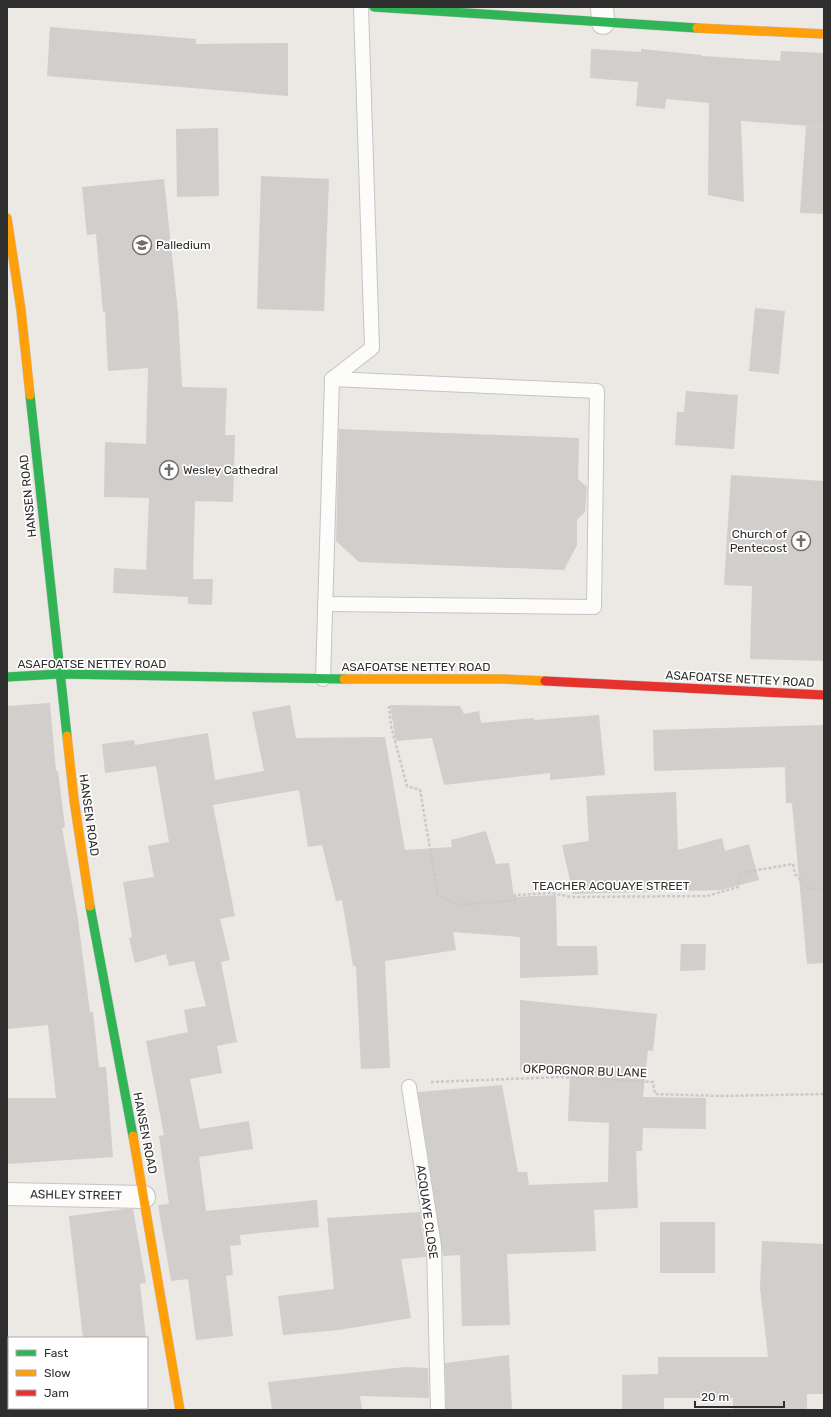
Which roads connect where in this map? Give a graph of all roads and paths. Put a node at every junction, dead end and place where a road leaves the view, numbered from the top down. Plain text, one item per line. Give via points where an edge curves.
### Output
1 (361, 7) edge
2 (374, 7) edge
3 (603, 15) edge
4 (824, 34) edge
5 (7, 218) edge
6 (332, 379) junction
7 (325, 604) junction
8 (59, 674) junction
9 (7, 677) edge
10 (324, 679) junction
11 (387, 679) junction
12 (824, 696) edge
13 (824, 888) edge
14 (409, 1087) joint
15 (824, 1094) edge
16 (7, 1194) edge
17 (144, 1197) junction
18 (180, 1410) edge
19 (438, 1410) edge

1 - 6 lane via 372,348
2 - 3 street
3 - 4 street
5 - 8 street, HANSEN ROAD via 21,310
6 - 7 lane
6 - 7 lane via 597,391 594,607
7 - 10 lane
8 - 9 street, ASAFOATSE NETTEY ROAD
8 - 10 street, ASAFOATSE NETTEY ROAD
8 - 17 street, HANSEN ROAD via 74,800 92,917
10 - 11 street, ASAFOATSE NETTEY ROAD
11 - 12 street, ASAFOATSE NETTEY ROAD via 504,679
11 - 13 path, TEACHER ACQUAYE STREET via 391,726 406,786 420,790 438,896 460,905 515,900 515,895 552,893 571,896 707,896 738,887 740,873 793,864 795,874 809,889
14 - 15 path, OKPORGNOR BU LANE via 438,1081 561,1077 653,1082 655,1094
14 - 19 lane, ACQUAYE CLOSE via 434,1246
16 - 17 street, ASHLEY STREET
17 - 18 street, HANSEN ROAD

